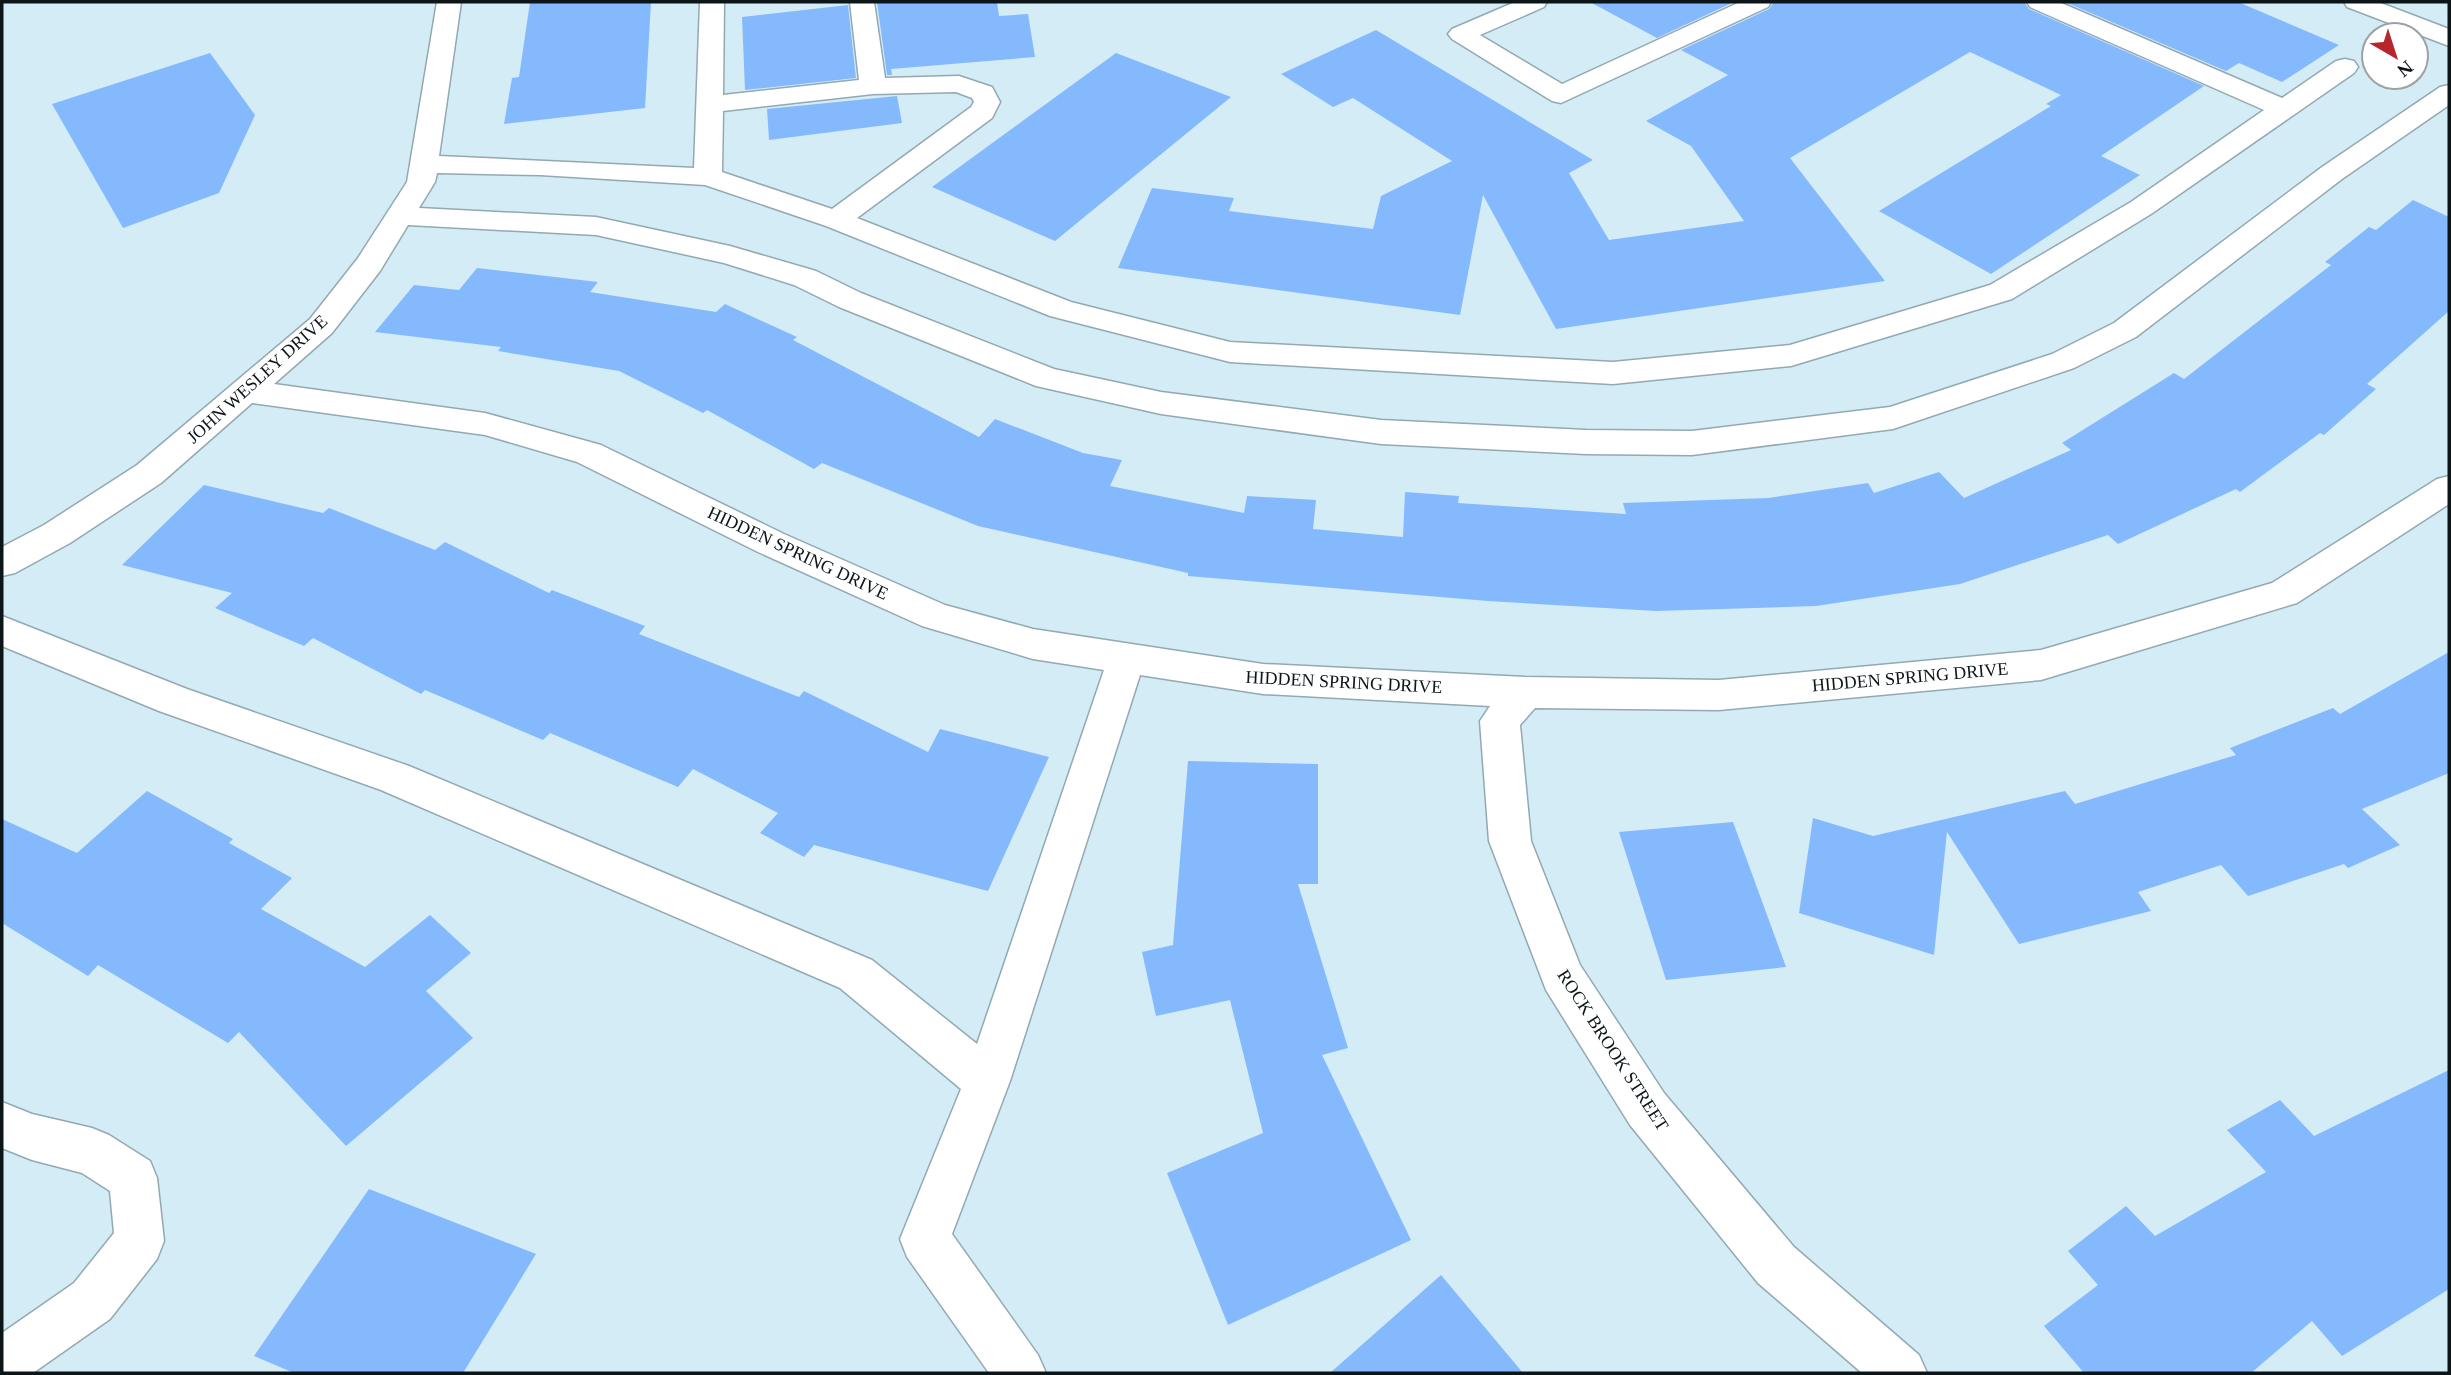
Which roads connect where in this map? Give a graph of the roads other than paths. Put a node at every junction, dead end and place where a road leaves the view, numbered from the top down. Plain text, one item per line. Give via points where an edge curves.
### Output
1 (449, 2) edge
2 (712, 2) edge
3 (862, 2) edge
4 (1535, 2) edge
5 (1759, 2) edge
6 (2039, 2) edge
7 (2356, 2) edge
8 (2449, 38) edge
9 (2344, 67) dead end
10 (873, 86) junction
11 (2449, 93) edge
12 (711, 104) junction
13 (2284, 109) junction
14 (426, 164) junction
15 (708, 177) junction
16 (400, 216) junction
17 (836, 220) junction
18 (247, 391) junction
19 (2449, 488) edge
20 (2, 563) edge
21 (2, 630) edge
22 (1127, 658) junction
23 (1525, 692) junction
24 (987, 1081) junction
25 (2, 1125) edge
26 (2, 1364) edge
27 (1020, 1373) edge
28 (1901, 1373) edge

1 - 14 street, JOHN WESLEY DRIVE
2 - 12 street
3 - 10 street
4 - 5 street via 1461,34 1561,95
6 - 13 street
7 - 8 street
9 - 13 street
10 - 12 street
10 - 17 street via 959,84 983,93 987,102 982,112
11 - 16 street via 2332,173 2153,310 2063,361 1893,418 1692,443 1381,432 1161,403 1047,378 805,278 730,255 596,226
12 - 15 street
13 - 17 street via 2141,208 2001,292 1791,355 1612,373 1230,352 1061,309
14 - 15 street
14 - 16 street, JOHN WESLEY DRIVE via 421,182
15 - 17 street
16 - 18 street, JOHN WESLEY DRIVE via 321,326
18 - 20 street, JOHN WESLEY DRIVE via 149,474 57,534
18 - 22 street, HIDDEN SPRING DRIVE via 485,424 589,453 771,543 935,616 1033,644
19 - 23 street, HIDDEN SPRING DRIVE via 2284,593 2040,665 1719,695
21 - 24 street via 173,700 395,778 856,974
22 - 23 street, HIDDEN SPRING DRIVE via 1264,679
22 - 24 street
23 - 28 street, ROCK BROOK STREET via 1500,722 1510,841 1562,976 1647,1109 1776,1265
24 - 27 street via 925,1239
25 - 26 street via 92,1152 133,1178 139,1241 92,1301

